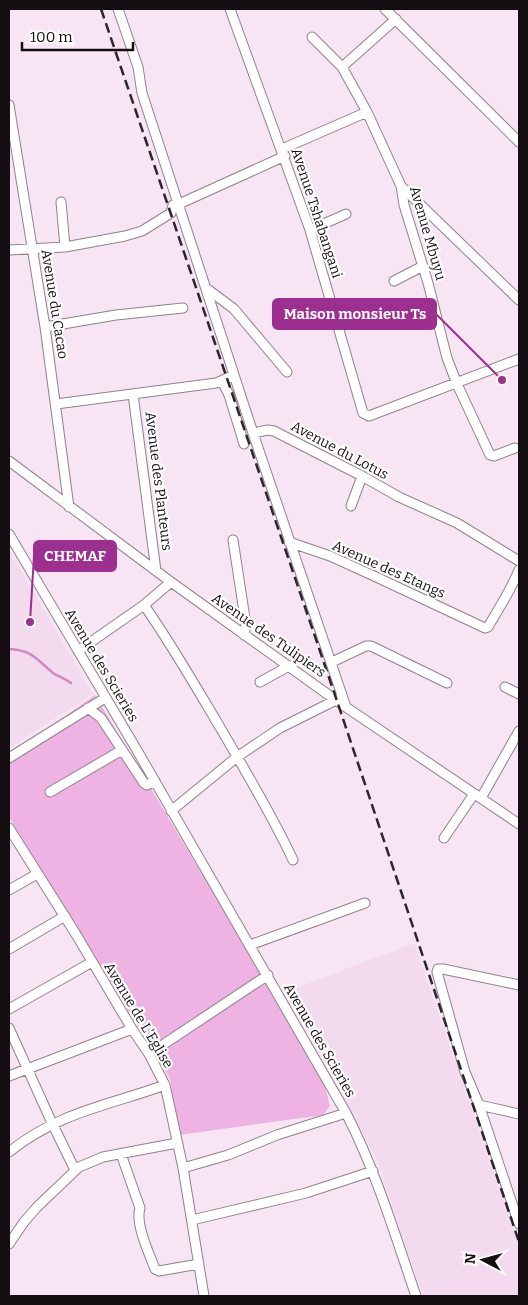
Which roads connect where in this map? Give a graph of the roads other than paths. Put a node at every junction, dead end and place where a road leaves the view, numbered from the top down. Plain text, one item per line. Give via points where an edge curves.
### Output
1 (118, 9) edge
2 (230, 9) edge
3 (385, 9) edge
4 (396, 19) junction
5 (312, 37) dead end
6 (342, 67) junction
7 (9, 105) edge
8 (367, 112) junction
9 (517, 137) edge
10 (283, 153) junction
11 (401, 186) junction
12 (61, 202) dead end
13 (178, 203) junction
14 (346, 214) dead end
15 (310, 230) junction
16 (65, 246) junction
17 (33, 249) junction
18 (9, 250) edge
19 (423, 266) junction
20 (394, 281) dead end
21 (206, 288) junction
22 (519, 300) edge
23 (183, 308) dead end
24 (45, 328) junction
25 (519, 360) edge
26 (287, 372) dead end
27 (234, 375) junction
28 (222, 381) junction
29 (457, 384) junction
30 (134, 394) junction
31 (56, 404) junction
32 (253, 433) junction
33 (244, 444) dead end
34 (514, 448) dead end
35 (9, 461) edge
36 (362, 476) junction
37 (350, 506) dead end
38 (69, 507) junction
39 (9, 534) edge
40 (233, 540) dead end
41 (289, 542) junction
42 (519, 561) edge
43 (519, 570) edge
44 (156, 571) junction
45 (171, 582) junction
46 (144, 605) junction
47 (244, 635) junction
48 (78, 651) junction
49 (332, 662) junction
50 (289, 666) junction
51 (260, 682) dead end
52 (447, 683) dead end
53 (506, 687) dead end
54 (519, 694) edge
55 (105, 698) junction
56 (336, 700) junction
57 (346, 707) junction
58 (88, 708) junction
59 (519, 731) edge
60 (122, 750) junction
61 (237, 756) junction
62 (9, 758) edge
63 (155, 781) junction
64 (50, 792) dead end
65 (478, 796) junction
66 (171, 811) junction
67 (519, 824) edge
68 (9, 828) edge
69 (444, 838) dead end
70 (293, 860) dead end
71 (37, 874) junction
72 (9, 890) edge
73 (365, 903) dead end
74 (65, 916) junction
75 (250, 945) junction
76 (9, 949) edge
77 (92, 962) junction
78 (268, 976) junction
79 (519, 985) edge
80 (9, 1009) edge
81 (9, 1028) edge
82 (132, 1029) junction
83 (149, 1054) junction
84 (27, 1068) junction
85 (9, 1076) edge
86 (165, 1085) junction
87 (479, 1105) junction
88 (346, 1113) junction
89 (519, 1114) edge
90 (52, 1123) junction
91 (177, 1143) junction
92 (9, 1152) edge
93 (121, 1154) junction
94 (183, 1168) junction
95 (75, 1170) junction
96 (373, 1171) junction
97 (192, 1220) junction
98 (519, 1220) edge
99 (9, 1244) edge
100 (199, 1264) junction
101 (204, 1296) edge
102 (416, 1296) edge

1 - 13 street
2 - 10 street, Avenue Tshabangani
3 - 4 street
4 - 6 street
4 - 9 street
5 - 6 street, Avenue Mbuyu
6 - 8 street, Avenue Mbuyu
7 - 17 street, Avenue du Cacao
8 - 10 street
8 - 11 street, Avenue Mbuyu
10 - 13 street
10 - 15 street, Avenue Tshabangani
11 - 19 street, Avenue Mbuyu
11 - 22 street
12 - 16 street
13 - 16 street via 173,205 171,213 133,234
13 - 21 street
14 - 15 street
15 - 29 street, Avenue Tshabangani via 365,415
16 - 17 street
17 - 18 street
17 - 24 street, Avenue du Cacao
19 - 20 street
19 - 29 street, Avenue Mbuyu
21 - 26 street via 234,309
21 - 27 street
23 - 24 street via 116,315
24 - 31 street, Avenue du Cacao
25 - 29 street, Avenue Tshabangani
27 - 28 street
27 - 32 street
28 - 30 street
28 - 33 street
29 - 34 street, Avenue Mbuyu via 490,455
30 - 31 street
30 - 44 street, Avenue des Planteurs
31 - 38 street, Avenue du Cacao
32 - 36 street, Avenue du Lotus via 274,431
32 - 41 street
35 - 38 street, Avenue des Tulipiers
36 - 37 street
36 - 42 street, Avenue du Lotus via 456,524
38 - 44 street, Avenue des Tulipiers
39 - 48 street, Avenue des Scieries
40 - 47 street via 246,625
41 - 43 street, Avenue des Etangs via 330,556 485,628
41 - 49 street
44 - 45 street, Avenue des Tulipiers
45 - 46 street
45 - 47 street, Avenue des Tulipiers
46 - 48 street
46 - 61 street
47 - 50 street, Avenue des Tulipiers
48 - 55 street, Avenue des Scieries
49 - 52 street via 371,646
49 - 57 street
50 - 51 street
50 - 56 street, Avenue des Tulipiers
53 - 54 street
55 - 58 street
55 - 63 street, Avenue des Scieries
56 - 57 street, Avenue des Tulipiers
56 - 61 street via 280,728
57 - 65 street, Avenue des Tulipiers
58 - 60 street via 101,718
58 - 62 street
59 - 65 street
60 - 63 street via 144,783 147,785
60 - 64 street
61 - 66 street
61 - 70 street
63 - 66 street, Avenue des Scieries
65 - 67 street, Avenue des Tulipiers
65 - 69 street
66 - 75 street, Avenue des Scieries
68 - 71 street, Avenue de L'Eglise
71 - 72 street
71 - 74 street, Avenue de L'Eglise
73 - 75 street
74 - 76 street
74 - 77 street, Avenue de L'Eglise
75 - 78 street, Avenue des Scieries
77 - 80 street
77 - 82 street, Avenue de L'Eglise
78 - 83 street
78 - 88 street, Avenue des Scieries
79 - 87 street via 443,969 437,972 465,1072
81 - 84 street
82 - 83 street, Avenue de L'Eglise
82 - 84 street
83 - 86 street, Avenue de L'Eglise
84 - 85 street
84 - 90 street
86 - 90 street
86 - 91 street, Avenue de L'Eglise
87 - 89 street
87 - 98 street
88 - 94 street
88 - 96 street, Avenue des Scieries
90 - 92 street
90 - 95 street
91 - 93 street
91 - 94 street, Avenue de L'Eglise
93 - 95 street via 90,1162
93 - 100 street via 140,1208 138,1213 144,1243 156,1269
94 - 97 street, Avenue de L'Eglise
95 - 99 street via 24,1222
96 - 97 street via 306,1193
96 - 102 street, Avenue des Scieries
97 - 100 street, Avenue de L'Eglise
100 - 101 street, Avenue de L'Eglise

